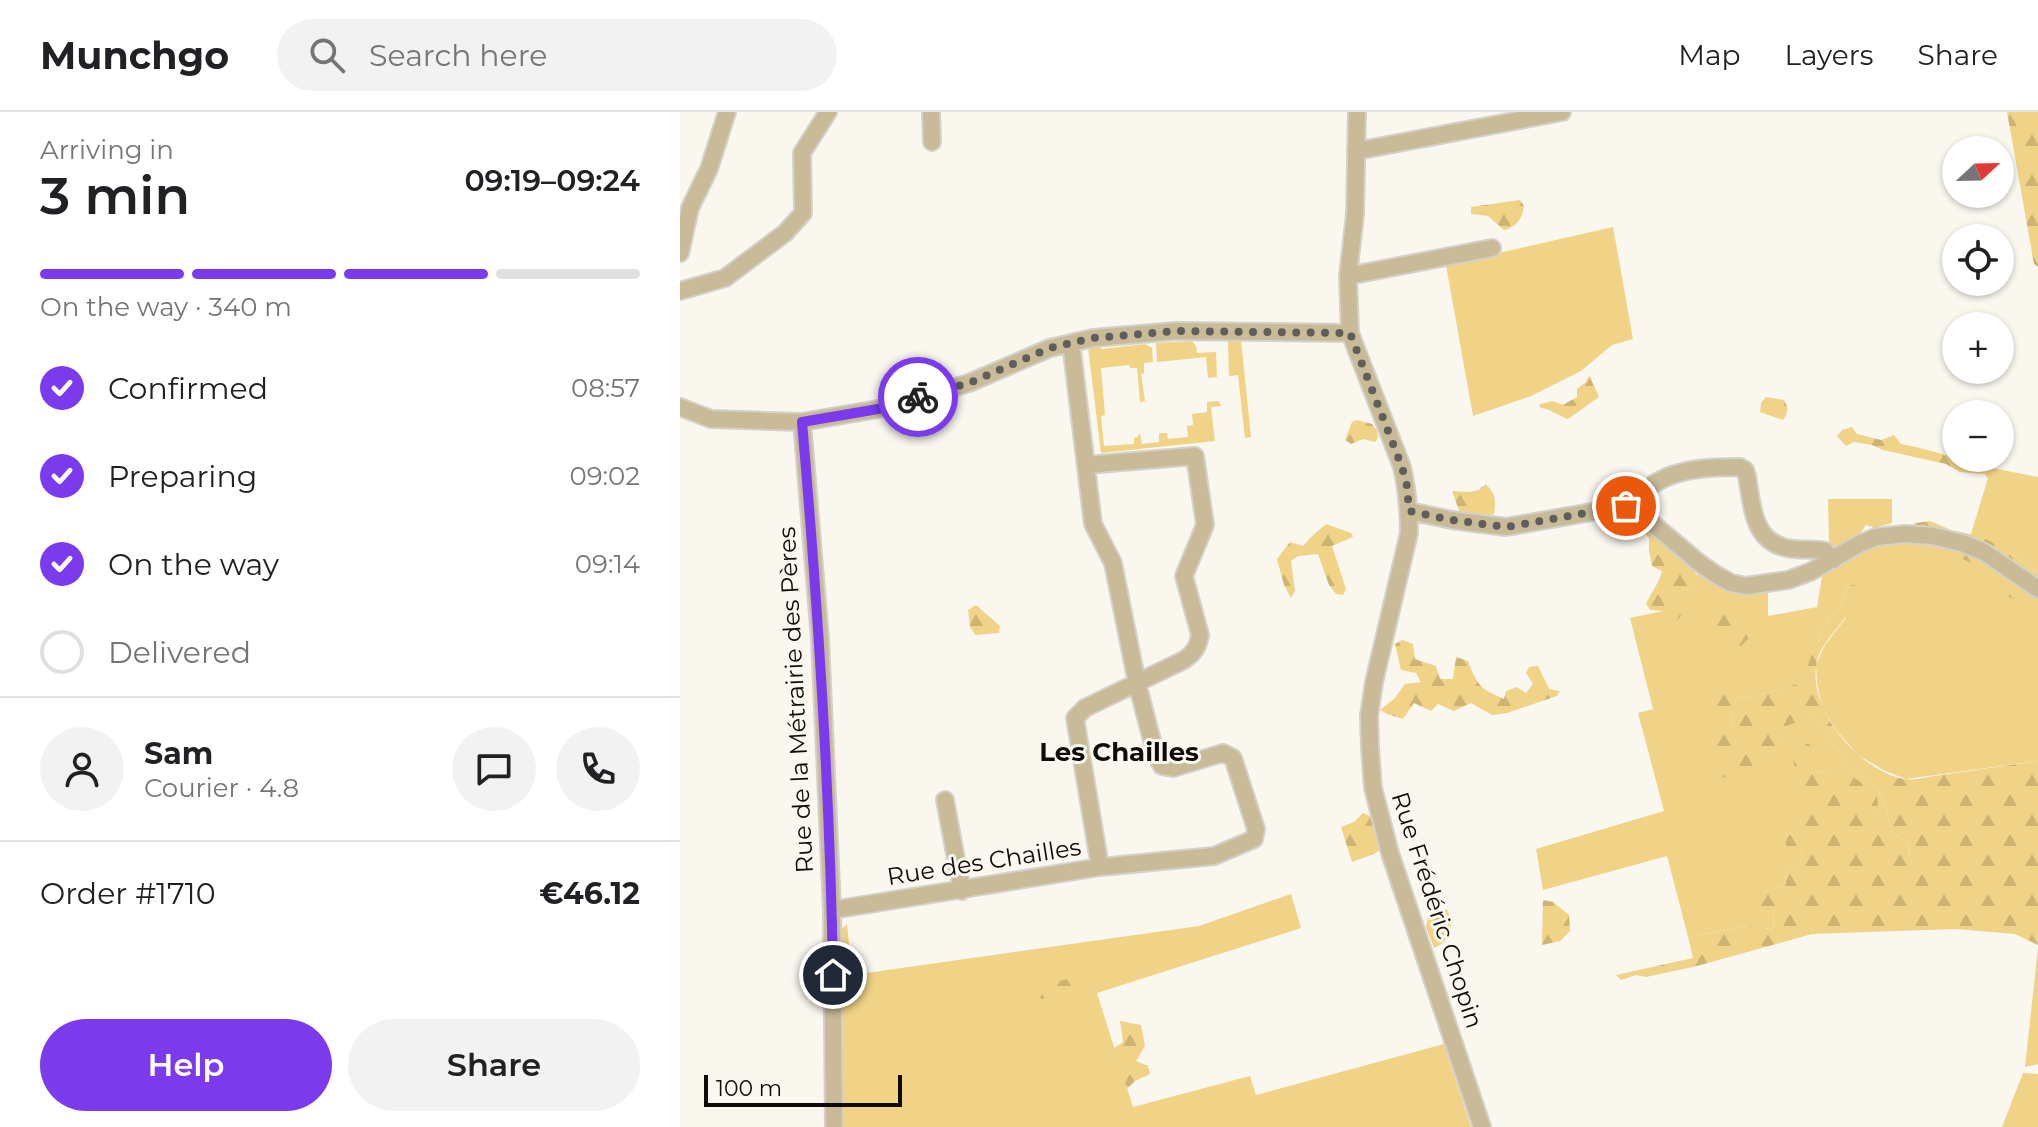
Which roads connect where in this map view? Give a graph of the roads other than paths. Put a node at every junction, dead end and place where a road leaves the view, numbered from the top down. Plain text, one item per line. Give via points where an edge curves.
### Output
1 (727, 112) edge
2 (828, 112) edge
3 (931, 112) edge
4 (1357, 112) edge
5 (1562, 112) edge
6 (932, 142) dead end
7 (1356, 151) junction
8 (1492, 248) dead end
9 (680, 253) edge
10 (1348, 276) junction
11 (680, 291) edge
12 (1350, 333) junction
13 (1071, 343) junction
14 (680, 407) edge
15 (802, 422) junction
16 (1086, 465) junction
17 (1626, 506) junction
18 (1409, 511) junction
19 (1833, 560) junction
20 (2038, 589) edge
21 (1137, 683) junction
22 (945, 800) dead end
23 (1100, 867) junction
24 (962, 891) junction
25 (832, 910) junction
26 (834, 1127) edge
27 (1482, 1127) edge

1 - 9 street via 690,208
2 - 11 street via 802,153 803,213 725,278
3 - 6 street
4 - 7 street, Rue Frédéric Chopin
5 - 7 street
7 - 10 street, Rue Frédéric Chopin
8 - 10 street
10 - 12 street, Rue Frédéric Chopin
12 - 13 street via 1176,331
12 - 18 street, Rue Frédéric Chopin via 1402,467
13 - 15 street via 969,383 878,409
13 - 16 street
14 - 15 street via 711,419
15 - 25 street, Rue de la Métrairie des Pères via 820,639
16 - 21 street via 1093,524 1113,563
16 - 21 street via 1195,456 1205,525 1184,576 1198,644 1184,660
17 - 18 street via 1506,527
17 - 19 street via 1731,583 1788,580
17 - 19 street via 1653,484 1678,473 1740,467 1747,476 1760,532 1787,548 1825,551
18 - 27 street, Rue Frédéric Chopin via 1407,544 1369,716 1373,788
19 - 20 street via 1876,537 1933,536 1984,552
21 - 23 street, Rue des Chailles via 1075,718
21 - 23 street via 1162,766 1173,768 1223,753 1233,758 1256,829 1254,839 1214,856
22 - 24 street
23 - 24 street, Rue des Chailles
24 - 25 street, Rue des Chailles
25 - 26 street, Rue de la Métrairie des Pères

